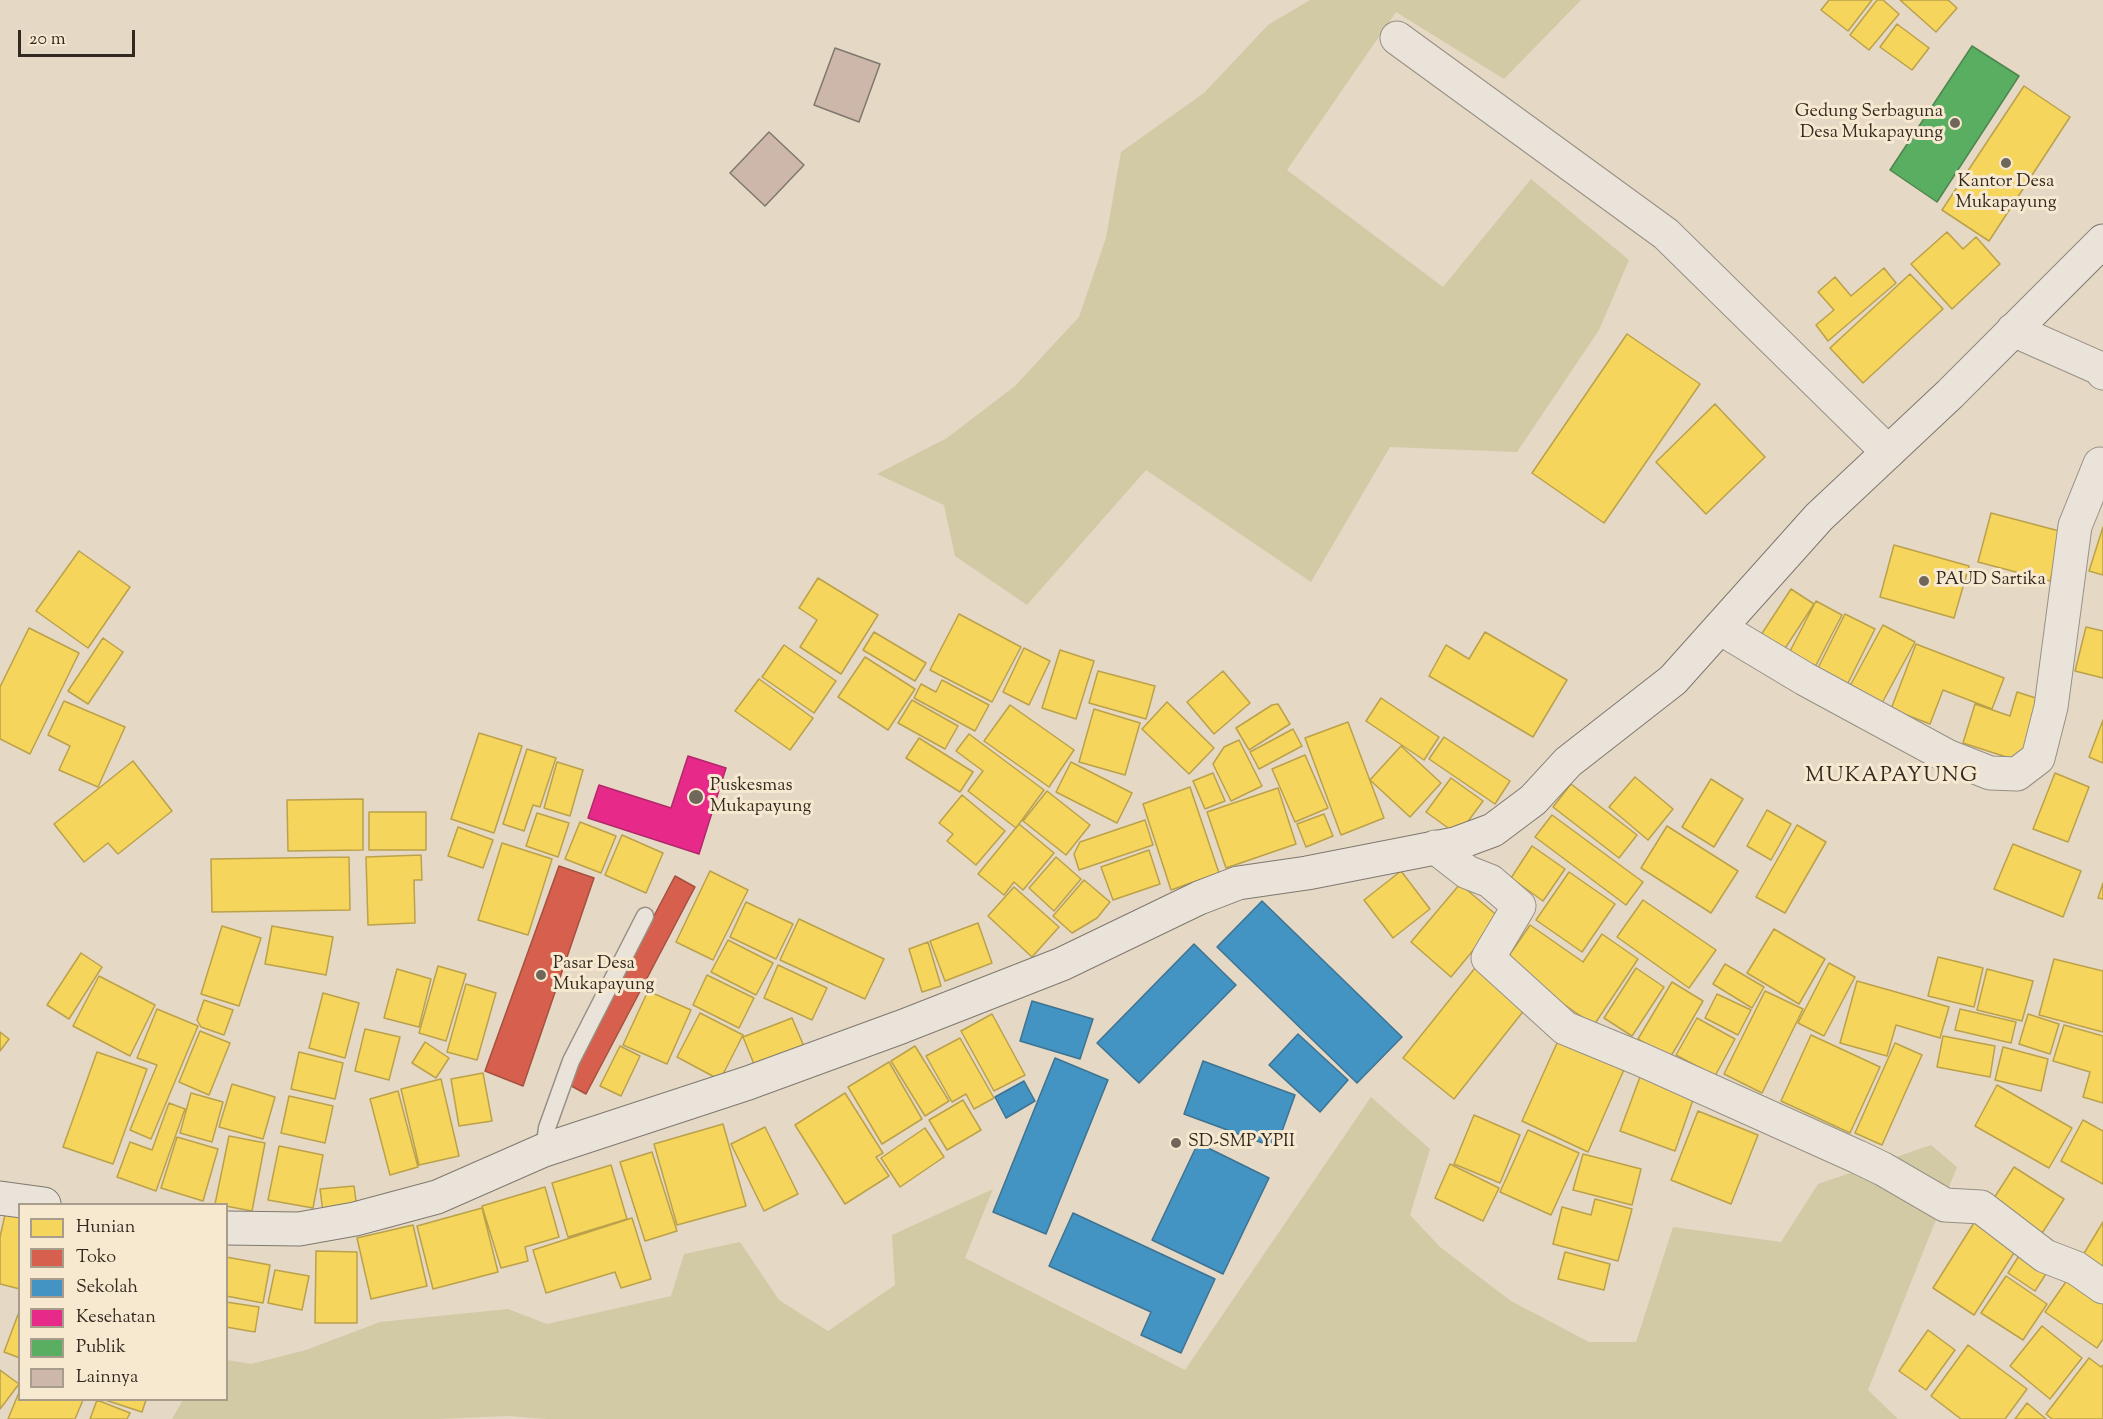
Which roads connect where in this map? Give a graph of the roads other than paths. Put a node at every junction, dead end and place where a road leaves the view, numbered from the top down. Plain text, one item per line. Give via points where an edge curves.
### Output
1 (1398, 38) dead end
2 (2103, 241) edge
3 (2013, 330) junction
4 (2103, 373) edge
5 (1888, 452) junction
6 (2102, 461) edge
7 (1720, 628) junction
8 (1435, 847) junction
9 (645, 916) dead end
10 (544, 1150) junction
11 (0, 1198) edge
12 (37, 1203) edge
13 (228, 1228) edge
14 (2103, 1287) edge

1 - 5 street via 1666,234
2 - 3 street
3 - 4 street
3 - 5 street
5 - 7 street via 1819,517
6 - 7 street via 2075,526 2051,707 2037,758 2017,774 1990,773 1947,756
7 - 8 street via 1674,680 1568,762 1533,800 1493,830
8 - 10 street via 1238,883 1062,964 901,1027 748,1083
8 - 14 street via 1519,906 1488,958 1565,1028 1858,1156 1945,1206 1981,1207 2045,1256 2076,1268
9 - 10 lane via 571,1061 547,1128
10 - 13 street via 437,1197 355,1219 299,1229
11 - 12 street

